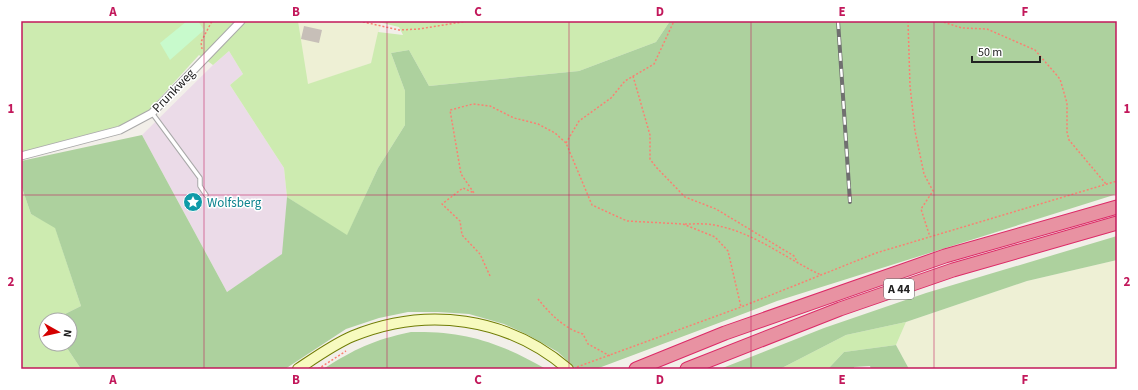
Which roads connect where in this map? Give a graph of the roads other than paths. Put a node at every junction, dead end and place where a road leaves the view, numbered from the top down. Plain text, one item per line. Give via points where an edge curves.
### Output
1 (241, 21) edge
2 (152, 113) junction
3 (21, 156) edge
4 (206, 195) dead end
5 (1117, 207) edge
6 (1117, 223) edge
7 (298, 369) edge
8 (568, 369) edge
9 (636, 369) edge
10 (687, 369) edge

1 - 2 street, Prunkweg
2 - 3 street, Prunkweg via 120,130
2 - 4 lane via 200,178 200,186
5 - 9 highway, A 44 via 938,258 725,333
6 - 10 highway, A 44 via 953,270 840,309
7 - 8 main road via 352,336 383,326 441,319 469,321 503,330 553,356

